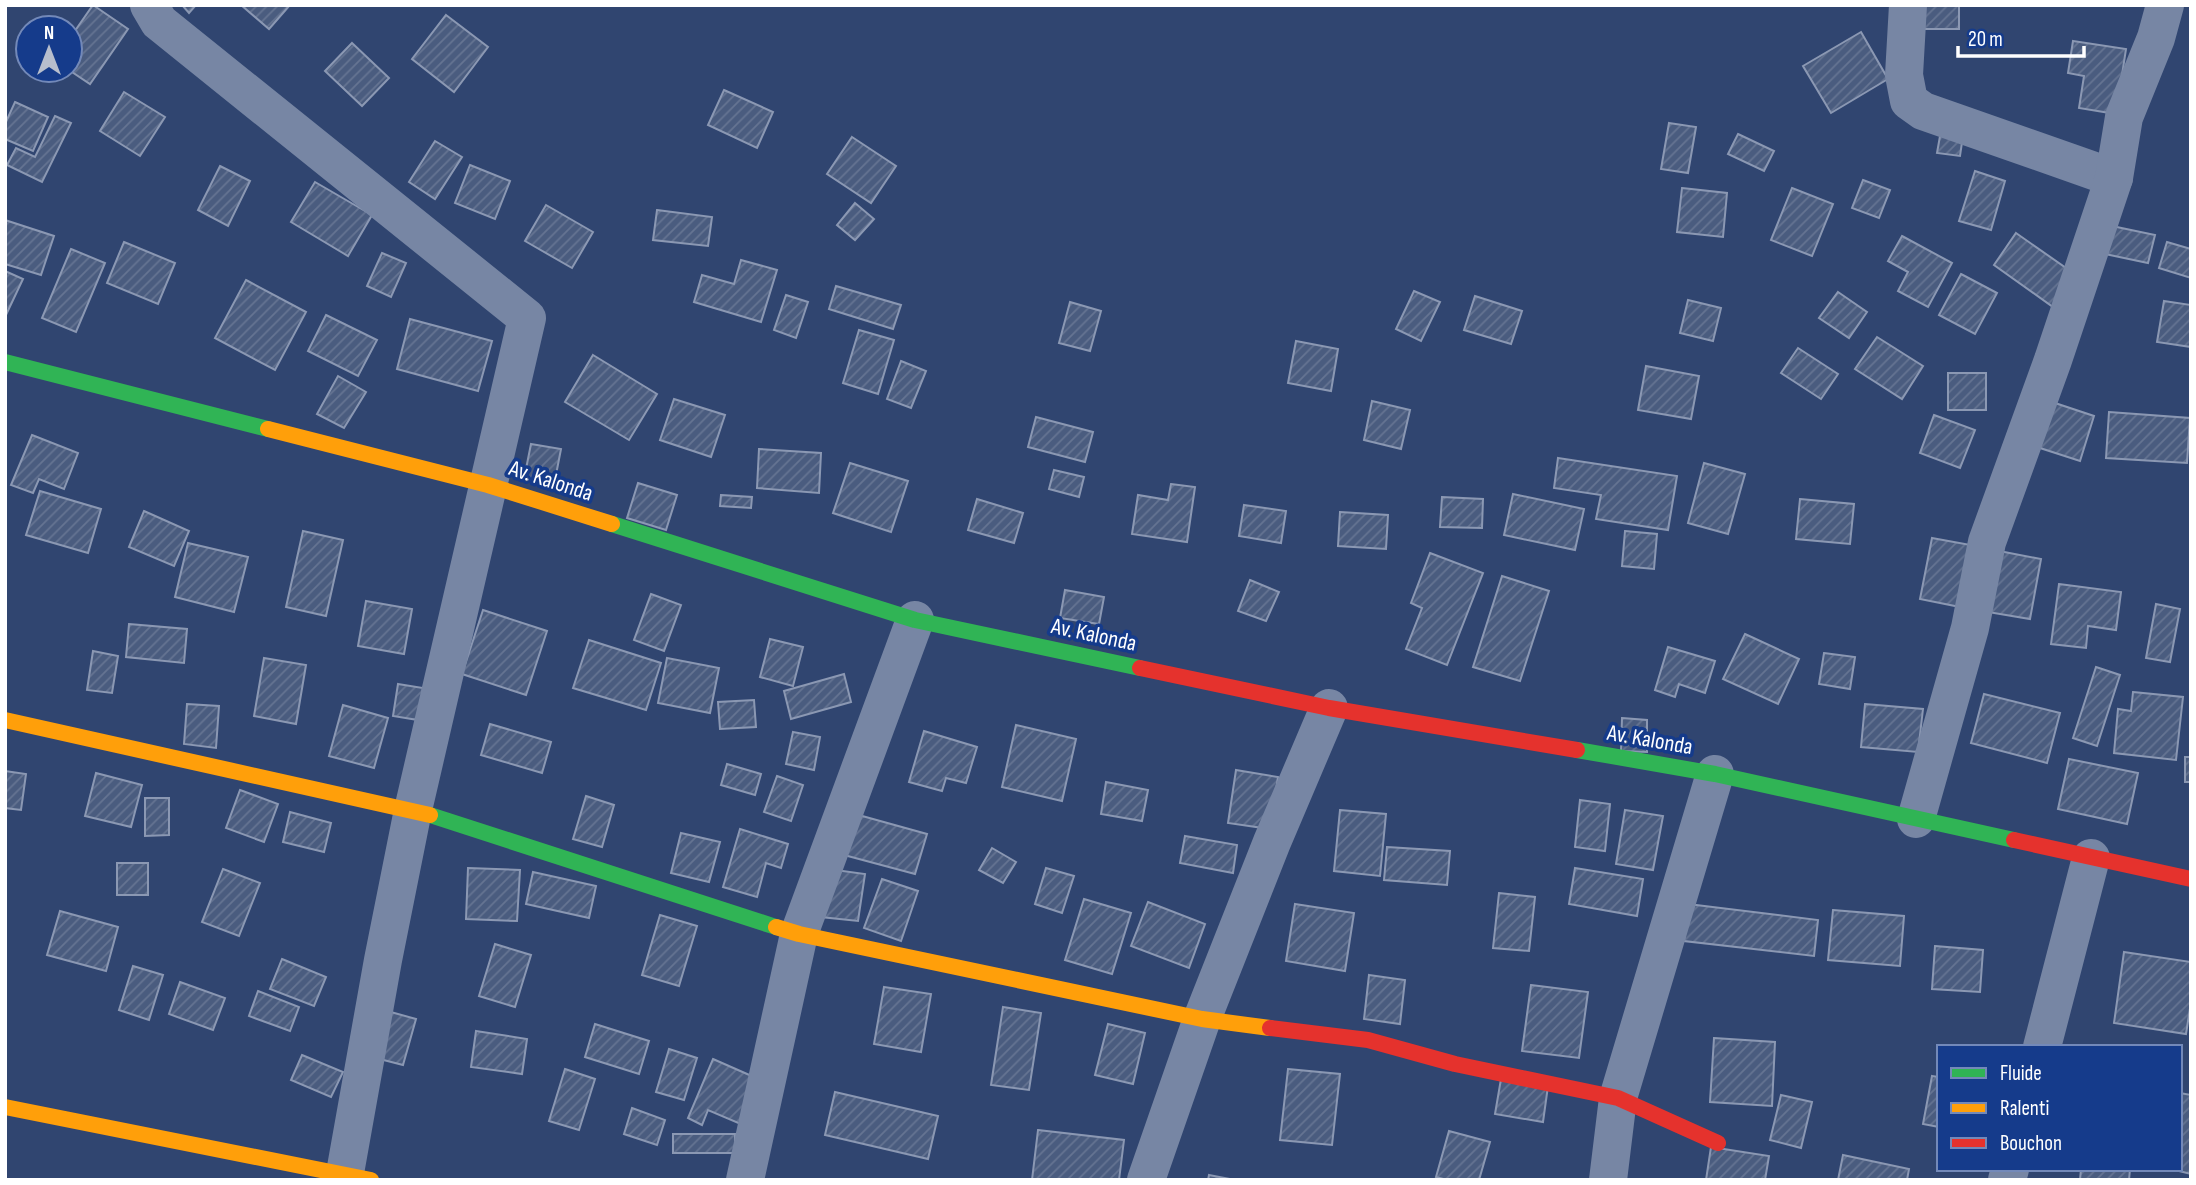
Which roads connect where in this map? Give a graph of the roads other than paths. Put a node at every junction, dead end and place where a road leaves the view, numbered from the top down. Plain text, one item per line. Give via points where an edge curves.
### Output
1 (149, 5) edge
2 (1908, 5) edge
3 (2165, 5) edge
4 (2114, 178) junction
5 (5, 362) edge
6 (488, 485) junction
7 (915, 620) junction
8 (1329, 708) junction
9 (5, 720) edge
10 (1715, 774) junction
11 (413, 810) junction
12 (1916, 819) junction
13 (2091, 858) junction
14 (2191, 879) edge
15 (799, 934) junction
16 (1202, 1019) junction
17 (2043, 1045) edge
18 (1618, 1098) junction
19 (5, 1107) edge
20 (1718, 1143) dead end
21 (358, 1177) edge
22 (745, 1180) edge
23 (1146, 1180) edge
24 (1608, 1180) edge

1 - 6 street via 159,22 527,318
2 - 4 street via 1905,75 1909,101 1923,111
3 - 4 street via 2124,117
4 - 12 street via 1987,542 1970,628
5 - 6 main road, Av. Kalonda
6 - 7 main road, Av. Kalonda
6 - 11 street
7 - 8 main road, Av. Kalonda
7 - 15 street
8 - 10 main road, Av. Kalonda
8 - 16 street
9 - 11 main road
10 - 12 main road, Av. Kalonda
10 - 18 street
11 - 15 main road
11 - 21 street via 383,960
12 - 13 main road, Av. Kalonda
13 - 14 main road, Av. Kalonda
13 - 17 street
15 - 16 main road
15 - 22 street
16 - 18 main road via 1368,1040 1455,1064
16 - 23 street
18 - 20 main road
18 - 24 street
19 - 21 main road

